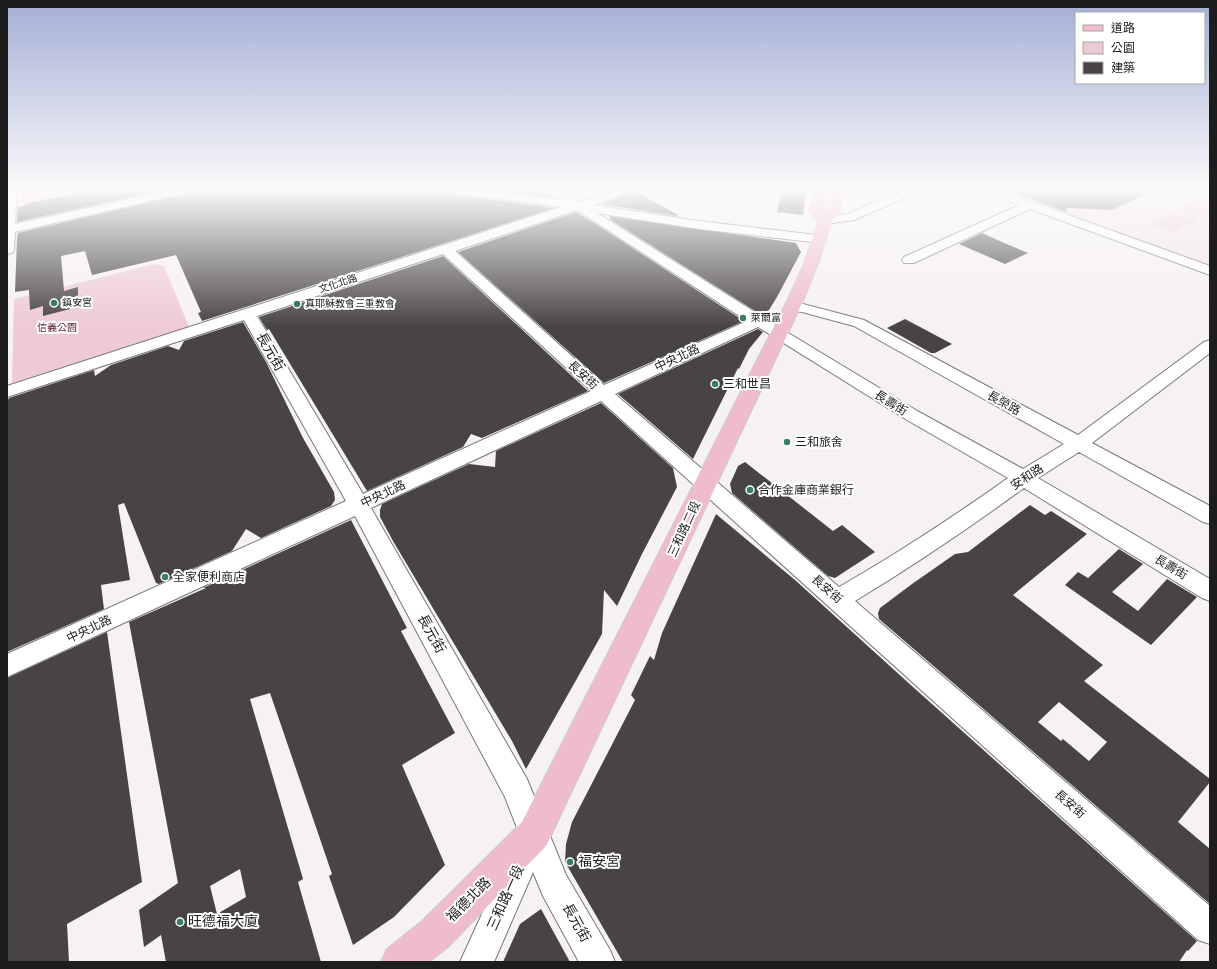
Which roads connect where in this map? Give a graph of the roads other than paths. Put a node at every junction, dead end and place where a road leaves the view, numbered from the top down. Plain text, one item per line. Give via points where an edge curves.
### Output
1 (8, 236) edge
2 (485, 236) edge
3 (626, 236) edge
4 (820, 236) edge
5 (961, 236) edge
6 (1115, 236) edge
7 (445, 249) junction
8 (7, 250) edge
9 (909, 260) dead end
10 (1210, 271) edge
11 (792, 307) junction
12 (248, 313) junction
13 (759, 321) junction
14 (779, 334) junction
15 (1210, 345) edge
16 (7, 392) edge
17 (603, 393) junction
18 (1078, 444) junction
19 (1024, 478) junction
20 (706, 483) junction
21 (359, 505) junction
22 (1210, 516) edge
23 (1210, 591) edge
24 (838, 599) junction
25 (7, 666) edge
26 (534, 834) junction
27 (1210, 928) edge
28 (400, 962) edge
29 (477, 962) edge
30 (598, 962) edge

1 - 8 street
2 - 7 street, 文化北路
3 - 13 street, 長壽街
4 - 11 main road, 三和路二段 via 805,280
5 - 9 street
6 - 10 street
7 - 12 street, 文化北路
7 - 17 street, 長安街
11 - 14 main road, 三和路二段
11 - 18 street, 長榮路 via 859,323
12 - 16 street, 文化北路
12 - 21 street, 長元街
13 - 14 street, 長壽街
13 - 17 street, 中央北路
14 - 19 street, 長壽街 via 913,416
14 - 20 main road, 三和路二段
15 - 18 street, 安和路
17 - 20 street, 長安街
17 - 21 street, 中央北路
18 - 19 street, 安和路
18 - 22 street, 長榮路
19 - 23 street, 長壽街
19 - 24 street, 安和路 via 963,521
20 - 24 street, 長安街
20 - 26 main road, 三和路二段
21 - 25 street, 中央北路
21 - 26 street, 長元街 via 517,789
24 - 27 street, 長安街
26 - 28 main road, 福德北路 via 435,934
26 - 29 street, 三和路一段
26 - 30 street, 長元街 via 554,885

